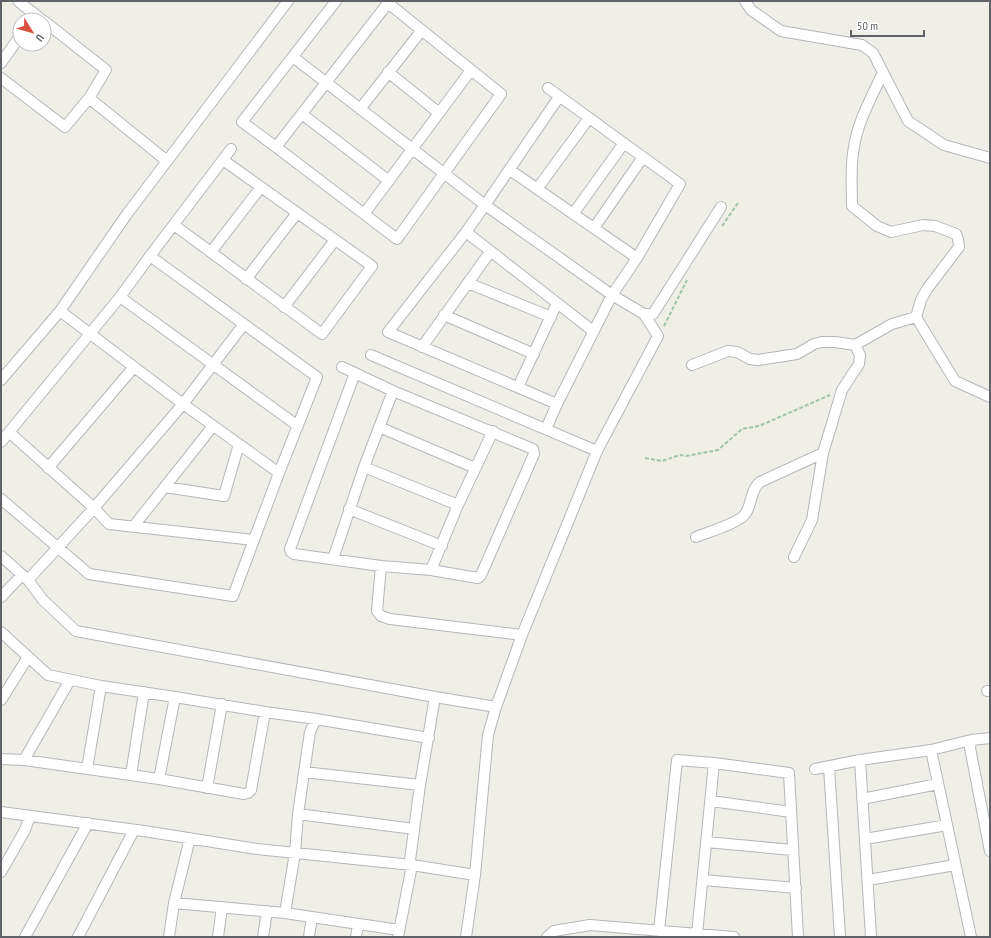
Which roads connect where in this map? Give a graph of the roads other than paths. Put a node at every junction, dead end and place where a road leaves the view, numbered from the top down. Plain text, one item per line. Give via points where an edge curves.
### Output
1 (18, 1) edge
2 (288, 1) edge
3 (336, 1) edge
4 (745, 1) edge
5 (387, 2) edge
6 (30, 12) edge
7 (52, 30) edge
8 (422, 30) junction
9 (12, 47) edge
10 (293, 57) junction
11 (1, 63) edge
12 (471, 70) junction
13 (388, 72) junction
14 (883, 72) junction
15 (1, 78) edge
16 (326, 83) junction
17 (548, 88) dead end
18 (559, 97) junction
19 (88, 98) junction
20 (360, 109) junction
21 (439, 113) junction
22 (302, 114) junction
23 (589, 118) junction
24 (624, 144) junction
25 (276, 147) junction
26 (231, 149) dead end
27 (413, 149) junction
28 (643, 157) junction
29 (990, 158) edge
30 (223, 160) junction
31 (167, 161) junction
32 (510, 170) junction
33 (444, 173) junction
34 (389, 181) junction
35 (261, 187) junction
36 (537, 189) junction
37 (485, 205) junction
38 (721, 207) dead end
39 (297, 213) junction
40 (364, 214) junction
41 (573, 214) junction
42 (174, 225) junction
43 (594, 228) junction
44 (466, 232) junction
45 (335, 240) junction
46 (211, 252) junction
47 (490, 252) junction
48 (150, 256) junction
49 (636, 258) junction
50 (246, 279) junction
51 (468, 283) junction
52 (612, 295) junction
53 (120, 297) junction
54 (557, 304) junction
55 (284, 307) junction
56 (60, 311) junction
57 (644, 314) junction
58 (444, 315) junction
59 (551, 317) junction
60 (916, 317) junction
61 (244, 324) junction
62 (593, 331) junction
63 (91, 334) junction
64 (855, 345) junction
65 (422, 347) junction
66 (534, 354) junction
67 (371, 355) dead end
68 (213, 364) junction
69 (692, 365) dead end
70 (134, 367) junction
71 (342, 367) dead end
72 (356, 373) junction
73 (1, 380) edge
74 (518, 388) junction
75 (393, 391) junction
76 (990, 397) edge
77 (183, 404) junction
78 (556, 404) junction
79 (213, 426) junction
80 (298, 426) junction
81 (379, 427) junction
82 (546, 429) junction
83 (492, 431) junction
84 (9, 432) junction
85 (1, 442) edge
86 (239, 444) junction
87 (597, 451) junction
88 (823, 453) junction
89 (364, 467) junction
90 (48, 468) junction
91 (475, 468) junction
92 (279, 473) junction
93 (165, 487) junction
94 (1, 499) edge
95 (458, 505) junction
96 (94, 508) junction
97 (349, 509) junction
98 (133, 527) junction
99 (696, 537) dead end
100 (254, 540) junction
101 (442, 546) junction
102 (57, 548) junction
103 (1, 556) edge
104 (794, 556) dead end
105 (333, 559) junction
106 (381, 566) junction
107 (431, 570) junction
108 (25, 577) junction
109 (1, 597) edge
110 (1, 632) edge
111 (522, 635) junction
112 (28, 657) junction
113 (70, 680) junction
114 (101, 686) junction
115 (144, 692) junction
116 (175, 696) junction
117 (435, 697) junction
118 (1, 700) edge
119 (222, 704) junction
120 (496, 707) junction
121 (264, 712) junction
122 (316, 719) junction
123 (429, 738) junction
124 (990, 738) edge
125 (971, 740) junction
126 (931, 750) junction
127 (1, 759) edge
128 (24, 760) junction
129 (860, 760) junction
130 (714, 763) junction
131 (829, 767) junction
132 (87, 769) junction
133 (815, 769) dead end
134 (304, 772) junction
135 (131, 775) junction
136 (159, 779) junction
137 (938, 784) junction
138 (420, 785) junction
139 (207, 788) junction
140 (862, 799) junction
141 (711, 801) junction
142 (1, 812) edge
143 (791, 812) junction
144 (298, 814) junction
145 (30, 816) junction
146 (88, 823) junction
147 (947, 825) junction
148 (414, 829) junction
149 (134, 830) junction
150 (190, 838) junction
151 (865, 839) junction
152 (706, 842) junction
153 (793, 850) junction
154 (990, 851) edge
155 (295, 853) junction
156 (412, 865) junction
157 (955, 865) junction
158 (1, 872) edge
159 (475, 875) junction
160 (703, 880) junction
161 (868, 880) junction
162 (796, 888) junction
163 (174, 903) junction
164 (222, 907) junction
165 (267, 911) junction
166 (285, 913) junction
167 (312, 917) junction
168 (358, 924) junction
169 (659, 931) junction
170 (398, 933) edge
171 (697, 934) junction
172 (25, 937) edge
173 (78, 937) edge
174 (169, 937) edge
175 (218, 937) edge
176 (263, 937) edge
177 (309, 937) edge
178 (356, 937) edge
179 (466, 937) edge
180 (547, 937) edge
181 (734, 937) edge
182 (798, 937) edge
183 (840, 937) edge
184 (871, 937) edge
185 (971, 937) edge

1 - 6 street
2 - 31 street
3 - 10 street
4 - 14 street via 751,10 782,31 868,48
5 - 8 street
5 - 16 street
7 - 19 street via 106,70
8 - 12 street
8 - 13 street
9 - 11 street
10 - 16 street
10 - 25 street via 242,122
12 - 21 street
12 - 33 street via 501,94
13 - 20 street
13 - 21 street
14 - 29 street via 908,121 944,145
14 - 60 street via 861,121 854,146 851,170 852,206 877,226 891,232 923,225 935,226 956,234 959,246 927,289
15 - 19 street via 66,127
16 - 20 street
16 - 22 street
17 - 18 street
18 - 23 street
18 - 32 street
19 - 31 street
20 - 27 street
21 - 27 street
22 - 25 street
22 - 34 street
23 - 24 street
23 - 36 street
24 - 28 street
24 - 41 street
25 - 40 street
26 - 30 street
27 - 33 street
27 - 34 street
28 - 43 street
28 - 49 street via 680,184
30 - 35 street
30 - 42 street
31 - 56 street
32 - 36 street
32 - 37 street
33 - 37 street
33 - 40 street via 397,239
34 - 40 street
35 - 39 street
35 - 46 street
36 - 41 street
37 - 44 street
37 - 52 street
38 - 57 street via 653,314
39 - 45 street
39 - 50 street
41 - 43 street
42 - 46 street
42 - 48 street
43 - 49 street
44 - 47 street
44 - 65 street via 388,332
45 - 55 street
45 - 55 street via 372,266 322,334
46 - 50 street
47 - 51 street
47 - 54 street
48 - 53 street
48 - 61 street
49 - 52 street
50 - 55 street
51 - 58 street
51 - 59 street
52 - 57 street
52 - 62 street
53 - 63 street
53 - 68 street
54 - 59 street
54 - 62 street
56 - 63 street
56 - 73 street
57 - 87 street via 658,336
58 - 65 street
58 - 66 street
59 - 66 street
60 - 64 street via 892,324
60 - 76 street via 956,381
61 - 68 street
61 - 80 street via 317,377
62 - 78 street
63 - 70 street
63 - 84 street
64 - 69 street via 822,342 797,354 758,360 728,351
64 - 88 street via 860,355 859,364 842,390
65 - 74 street
66 - 74 street
67 - 82 street
68 - 77 street
68 - 80 street
70 - 77 street
70 - 90 street
71 - 72 street
72 - 75 street
72 - 105 street via 290,549 294,554
74 - 78 street
75 - 81 street
75 - 83 street
77 - 79 street
77 - 96 street
78 - 82 street
79 - 86 street
79 - 93 street
80 - 92 street
81 - 89 street
81 - 91 street
82 - 87 street
83 - 91 street
83 - 107 street via 534,449 531,461 478,578
84 - 85 street
84 - 90 street
86 - 92 street
86 - 93 street via 224,496
87 - 111 street
88 - 99 street via 760,482 755,486 748,509 740,519
88 - 104 street via 812,520
89 - 95 street
89 - 97 street
90 - 96 street
91 - 95 street
92 - 100 street
93 - 98 street
94 - 102 street
95 - 101 street
96 - 98 street via 109,524
96 - 102 street
97 - 101 street
97 - 105 street
98 - 100 street
100 - 102 street via 233,596 89,574
101 - 107 street
102 - 108 street
103 - 108 street
105 - 106 street
106 - 107 street
106 - 111 street via 377,611 381,616
108 - 109 street
108 - 117 street via 43,600 76,631
110 - 112 street
111 - 120 street
112 - 113 street via 48,675
112 - 118 street
113 - 114 street
113 - 128 street
114 - 115 street
114 - 132 street
115 - 116 street
115 - 135 street
116 - 119 street
116 - 136 street
117 - 120 street
117 - 123 street
119 - 121 street
119 - 139 street
120 - 159 street via 488,735
121 - 122 street
121 - 139 street via 252,790 244,794
122 - 123 street
122 - 134 street via 310,732
123 - 138 street
124 - 125 street
125 - 126 street
125 - 154 street via 970,748
126 - 129 street
126 - 137 street
127 - 128 street
128 - 132 street
129 - 131 street
129 - 140 street
130 - 141 street
130 - 143 street via 789,773
130 - 169 street via 677,760
131 - 133 street
131 - 183 street
132 - 135 street
134 - 138 street
134 - 144 street
135 - 136 street
136 - 139 street
137 - 140 street
137 - 147 street
138 - 148 street
140 - 151 street
141 - 143 street
141 - 152 street
142 - 145 street
143 - 153 street
144 - 148 street
144 - 155 street
145 - 146 street
145 - 158 street
146 - 149 street
146 - 172 street
147 - 151 street
147 - 157 street
148 - 156 street via 410,860
149 - 150 street
149 - 173 street
150 - 155 street
150 - 163 street
151 - 161 street
152 - 153 street
152 - 160 street
153 - 162 street
155 - 156 street
155 - 166 street
156 - 159 street
156 - 170 street
157 - 161 street
157 - 185 street
159 - 179 street
160 - 162 street
160 - 171 street
161 - 184 street
162 - 182 street
163 - 164 street
163 - 174 street
164 - 165 street
164 - 175 street
165 - 166 street
165 - 176 street
166 - 167 street
167 - 168 street
167 - 177 street
168 - 170 street
168 - 178 street
169 - 171 street
169 - 180 street via 590,925 554,931
171 - 181 street

